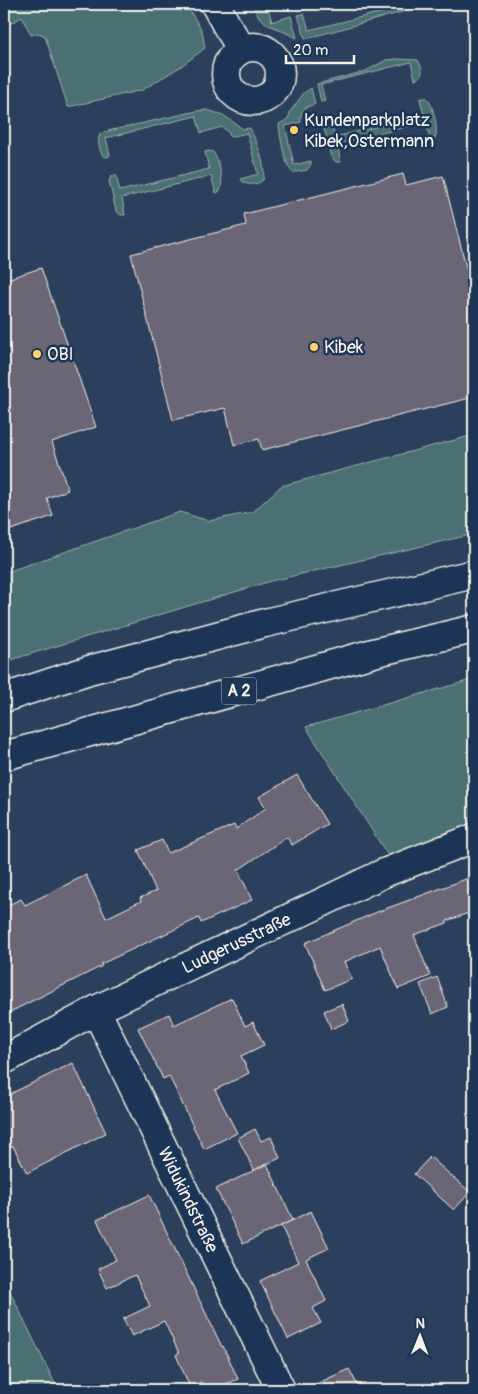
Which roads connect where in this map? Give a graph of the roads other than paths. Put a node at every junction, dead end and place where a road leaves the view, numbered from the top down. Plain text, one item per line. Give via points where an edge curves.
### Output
1 (215, 4) edge
2 (242, 49) dead end
3 (474, 574) edge
4 (474, 628) edge
5 (4, 698) edge
6 (4, 756) edge
7 (474, 838) edge
8 (96, 1010) junction
9 (4, 1060) edge
10 (281, 1390) edge

1 - 2 main road
3 - 5 main road via 265,623 88,670
4 - 6 main road, A 2
7 - 8 main road, Ludgerusstraße via 384,873
8 - 9 main road, Ludgerusstraße
8 - 10 main road, Widukindstraße

